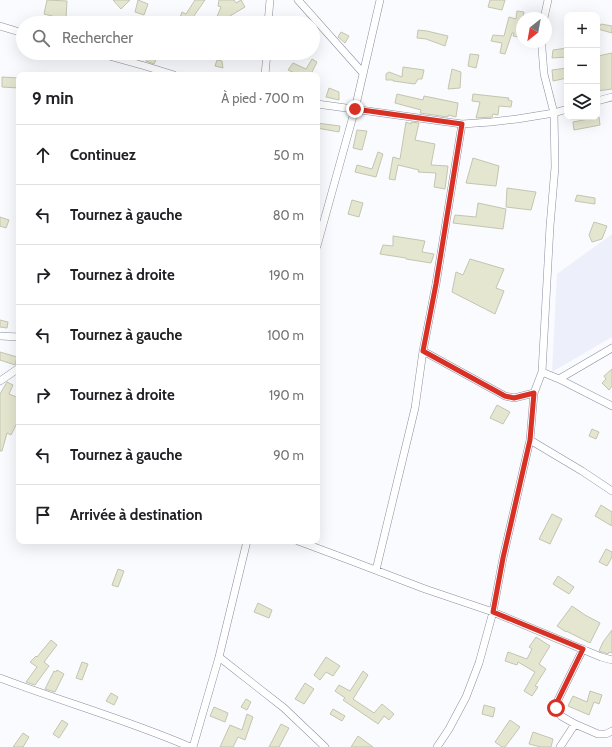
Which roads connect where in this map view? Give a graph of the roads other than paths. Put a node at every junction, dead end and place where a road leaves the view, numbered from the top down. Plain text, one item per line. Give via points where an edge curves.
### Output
1 (270, 0) edge
2 (298, 0) edge
3 (380, 0) edge
4 (548, 0) edge
5 (545, 12) edge
6 (269, 16) edge
7 (312, 16) edge
8 (320, 25) edge
9 (0, 26) edge
10 (16, 31) edge
11 (542, 48) edge
12 (122, 60) edge
13 (267, 60) edge
14 (164, 72) edge
15 (266, 72) edge
16 (363, 73) junction
17 (612, 97) edge
18 (600, 100) edge
19 (320, 104) edge
20 (355, 109) junction
21 (564, 111) edge
22 (554, 113) junction
23 (462, 124) junction
24 (320, 235) edge
25 (0, 336) edge
26 (16, 337) edge
27 (612, 348) edge
28 (423, 351) junction
29 (16, 370) edge
30 (542, 372) junction
31 (560, 379) junction
32 (0, 381) edge
33 (534, 393) junction
34 (612, 406) edge
35 (530, 440) junction
36 (612, 491) edge
37 (246, 544) edge
38 (306, 544) edge
39 (376, 570) junction
40 (493, 612) junction
41 (583, 649) junction
42 (219, 657) junction
43 (612, 660) edge
44 (0, 678) edge
45 (575, 724) junction
46 (612, 731) edge
47 (190, 747) edge
48 (193, 747) edge
49 (325, 747) edge
50 (437, 747) edge
51 (560, 747) edge

1 - 6 street
2 - 7 street
3 - 16 street
4 - 5 street
8 - 16 street
9 - 10 street
11 - 22 street via 544,74
12 - 14 street
13 - 15 street
16 - 20 street
17 - 18 street
19 - 20 street
20 - 23 street
20 - 24 street
21 - 22 street
22 - 23 street
22 - 30 street via 555,167
23 - 28 street
25 - 26 street
27 - 31 street
28 - 33 street via 505,396 514,398
28 - 39 street via 415,408
29 - 32 street
30 - 31 street
30 - 33 street
31 - 34 street
33 - 35 street
35 - 36 street
35 - 40 street
37 - 42 street
38 - 39 street
39 - 40 street via 425,590
40 - 41 street
40 - 50 street via 479,663 466,697
41 - 43 street
41 - 45 street via 556,708 561,716
42 - 48 street
42 - 49 street via 284,708
44 - 47 street
45 - 46 street via 598,734
45 - 51 street

